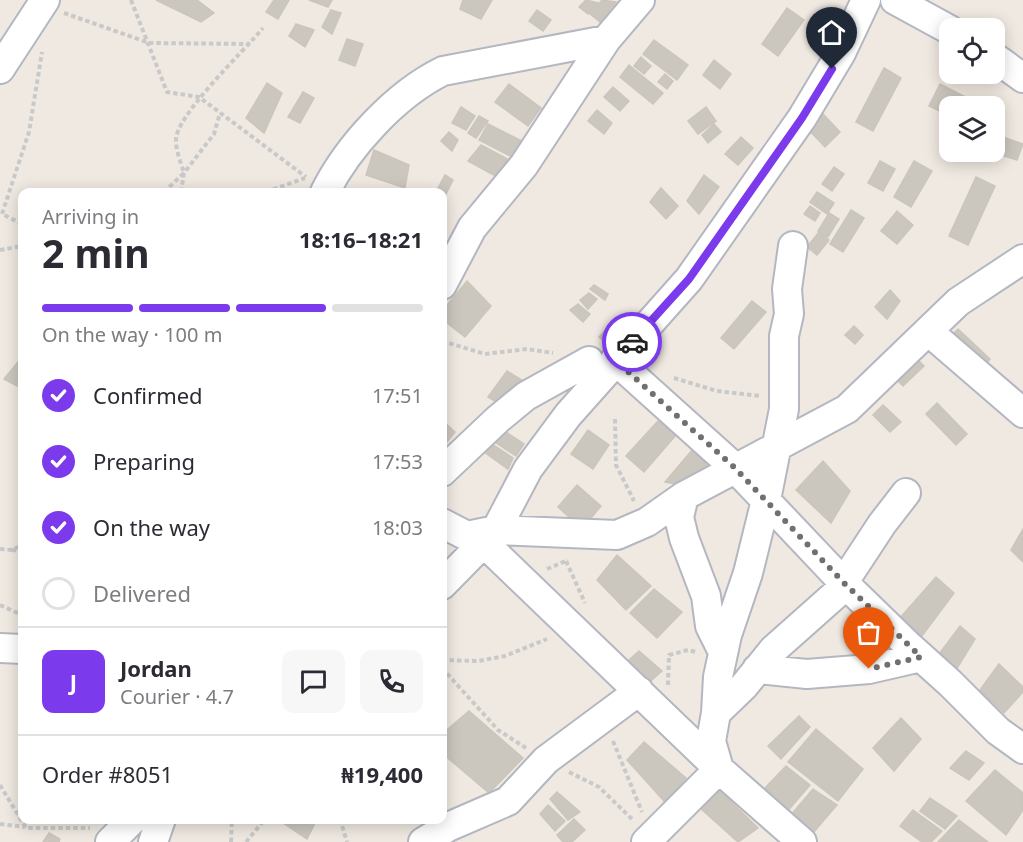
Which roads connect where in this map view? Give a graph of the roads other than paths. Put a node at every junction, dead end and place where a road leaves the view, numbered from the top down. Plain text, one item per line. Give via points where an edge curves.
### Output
1 (640, 0) edge
2 (866, 0) edge
3 (895, 0) edge
4 (50, 5) edge
5 (939, 24) edge
6 (606, 40) junction
7 (1005, 65) edge
8 (0, 69) edge
9 (1023, 78) edge
10 (316, 185) edge
11 (793, 246) dead end
12 (1023, 259) edge
13 (447, 276) edge
14 (928, 331) junction
15 (602, 360) junction
16 (1023, 413) edge
17 (777, 447) junction
18 (447, 467) edge
19 (735, 468) junction
20 (906, 493) dead end
21 (684, 496) junction
22 (766, 500) junction
23 (473, 533) edge
24 (447, 577) edge
25 (843, 582) junction
26 (0, 648) edge
27 (18, 649) edge
28 (723, 652) junction
29 (921, 657) junction
30 (757, 669) junction
31 (639, 691) junction
32 (716, 714) junction
33 (1023, 749) edge
34 (719, 769) junction
35 (159, 824) edge
36 (449, 829) edge
37 (153, 842) edge
38 (423, 842) edge
39 (646, 842) edge
40 (802, 842) edge

1 - 6 street
2 - 15 street via 841,53 802,118 689,279
3 - 5 street
4 - 8 street
6 - 10 street via 443,71 424,80 407,92
6 - 13 street via 524,165 472,228
7 - 9 street
11 - 17 street via 787,289 789,314 783,336 784,409
12 - 14 street via 975,288
14 - 16 street
14 - 17 street via 847,409
15 - 18 street via 526,396
15 - 19 street
15 - 23 street via 568,416
17 - 19 street
17 - 22 street
19 - 21 street
19 - 22 street
20 - 25 street
21 - 23 street via 643,524 617,535
21 - 28 street via 679,517 684,538 706,596 710,626
22 - 25 street
22 - 28 street
23 - 24 street
23 - 31 street
25 - 29 street
25 - 30 street via 836,594
26 - 27 street
28 - 32 street
29 - 30 street via 869,669 807,674
29 - 33 street via 998,731
30 - 32 street
31 - 34 street
31 - 36 street via 546,760 508,801
32 - 34 street via 711,741
34 - 39 street
34 - 40 street
35 - 37 street
36 - 38 street

